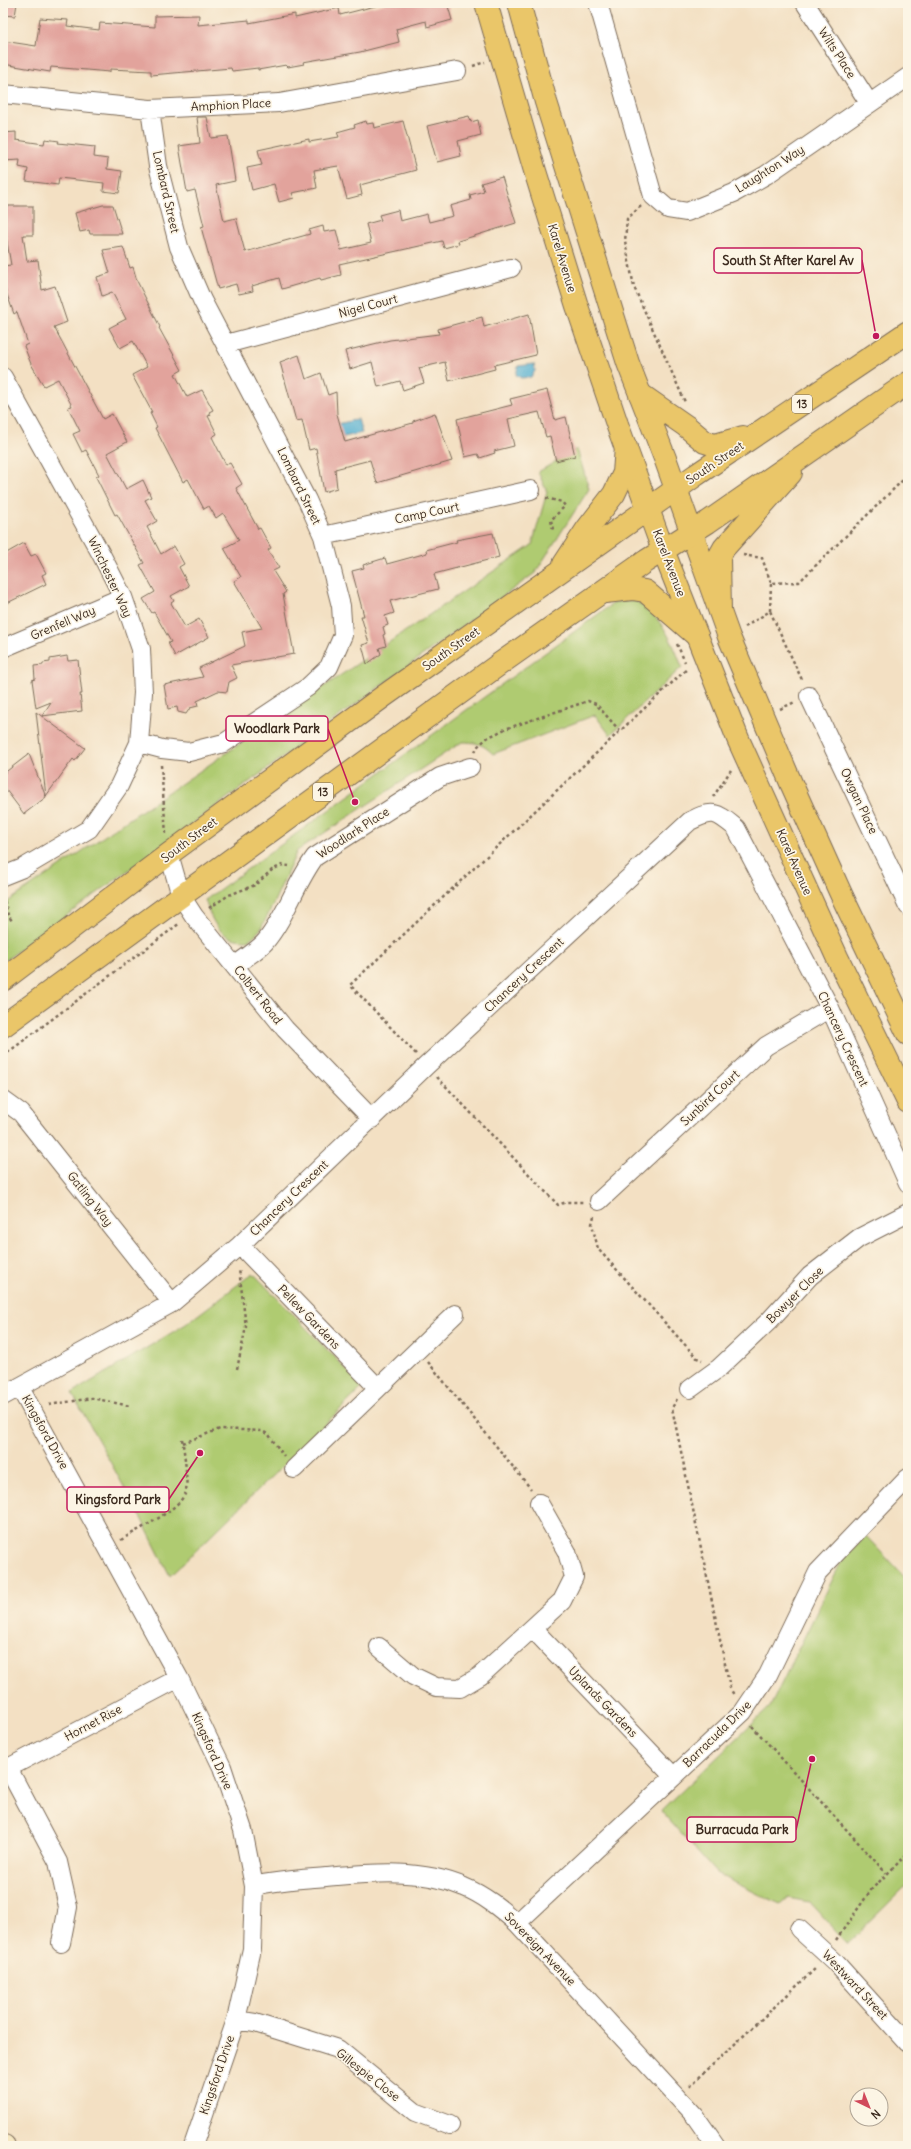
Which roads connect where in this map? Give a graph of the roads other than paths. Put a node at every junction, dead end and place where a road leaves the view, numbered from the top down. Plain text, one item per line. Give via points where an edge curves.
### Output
1 (486, 3) edge
2 (519, 3) edge
3 (598, 3) edge
4 (804, 3) edge
5 (457, 71) dead end
6 (908, 77) edge
7 (3, 94) edge
8 (869, 103) junction
9 (150, 109) junction
10 (511, 268) dead end
11 (908, 332) edge
12 (226, 344) junction
13 (3, 377) edge
14 (908, 383) edge
15 (640, 394) junction
16 (766, 429) junction
17 (626, 447) junction
18 (813, 448) junction
19 (676, 489) junction
20 (531, 490) road end
21 (649, 510) junction
22 (692, 533) junction
23 (323, 536) junction
24 (663, 550) junction
25 (558, 573) junction
26 (602, 593) junction
27 (123, 598) junction
28 (720, 611) junction
29 (700, 645) junction
30 (3, 648) edge
31 (809, 696) road end
32 (139, 744) junction
33 (470, 767) road end
34 (169, 854) junction
35 (3, 876) edge
36 (181, 896) junction
37 (908, 906) edge
38 (235, 966) junction
39 (3, 980) edge
40 (830, 1008) junction
41 (3, 1026) edge
42 (908, 1034) edge
43 (3, 1100) edge
44 (908, 1102) edge
45 (372, 1119) junction
46 (908, 1183) edge
47 (599, 1201) road end
48 (908, 1213) edge
49 (240, 1245) junction
50 (172, 1303) junction
51 (455, 1314) dead end
52 (20, 1388) junction
53 (378, 1388) junction
54 (690, 1389) road end
55 (3, 1396) edge
56 (294, 1469) road end
57 (908, 1478) edge
58 (539, 1503) road end
59 (533, 1628) junction
60 (379, 1647) dead end
61 (179, 1678) junction
62 (5, 1764) edge
63 (673, 1776) junction
64 (254, 1886) junction
65 (517, 1923) junction
66 (800, 1928) dead end
67 (61, 1943) dead end
68 (236, 2020) junction
69 (908, 2043) edge
70 (450, 2125) dead end
71 (193, 2146) edge
72 (716, 2146) edge

1 - 17 main road, Karel Avenue via 577,306
2 - 15 main road via 599,276
3 - 8 street, Laughton Way via 654,196 668,209 686,212 734,193 766,175
4 - 8 street, Wilts Place
5 - 9 street, Amphion Place via 279,103
6 - 8 street, Laughton Way
7 - 9 street, Amphion Place
9 - 12 street, Lombard Street via 158,166 179,247 202,300
10 - 12 street, Nigel Court
11 - 16 main road, South Street / 13
12 - 23 street, Lombard Street
13 - 27 street, Winchester Way via 94,540
14 - 18 main road, 13
15 - 16 main road via 705,442 715,445
15 - 19 main road
16 - 19 main road, South Street / 13
17 - 21 main road, Karel Avenue
17 - 25 main road via 624,473 614,494
18 - 22 main road, 13
18 - 28 main road via 724,548 719,557
19 - 21 main road, South Street / 13
19 - 22 main road
20 - 23 street, Camp Court
21 - 24 main road, Karel Avenue
21 - 25 main road, South Street / 13
22 - 24 main road, 13
22 - 28 main road
23 - 32 street, Lombard Street via 341,606 343,635 329,667 308,686 224,742 189,752
24 - 26 main road, 13
24 - 29 main road, Karel Avenue
25 - 34 main road, South Street / 13 via 378,700
26 - 29 main road via 632,589 645,591
26 - 36 main road, 13
27 - 30 street, Grenfell Way
27 - 32 street, Winchester Way via 141,649 143,693
28 - 42 main road via 841,894
29 - 44 main road, Karel Avenue via 738,739 837,957
31 - 37 street, Owgan Place
32 - 35 street, Winchester Way via 119,786 89,828 24,868
33 - 38 street, Woodlark Place via 433,781 315,856 303,872 276,927 264,944
34 - 36 street, Colbert Road
34 - 39 main road, South Street / 13
36 - 38 street, Colbert Road
36 - 41 main road, 13
38 - 45 street, Colbert Road via 285,1029
40 - 45 street, Chancery Crescent via 736,828 720,815 707,813 690,821
40 - 46 street, Chancery Crescent
40 - 47 street, Sunbird Court via 766,1046
43 - 50 street, Gatling Way via 21,1113
45 - 49 street, Chancery Crescent
48 - 54 street, Bowyer Close via 860,1238 810,1276 769,1321 720,1368
49 - 50 street, Chancery Crescent
49 - 53 street, Pellew Gardens
50 - 52 street, Chancery Crescent
51 - 53 street
52 - 55 street, Chancery Crescent
52 - 61 street, Kingsford Drive
53 - 56 street
57 - 63 street, Barracuda Drive via 818,1572 768,1675 751,1702
58 - 59 street via 568,1552 574,1577 562,1601
59 - 60 street via 480,1676 460,1688 436,1687 413,1676
59 - 63 street, Uplands Gardens
61 - 62 street, Hornet Rise
61 - 64 street, Kingsford Drive via 222,1767 233,1797 243,1830
62 - 67 street, Hornet Rise via 58,1862 68,1907
63 - 65 street, Barracuda Drive
64 - 65 street, Sovereign Avenue via 376,1873 420,1874 464,1886 495,1904
64 - 68 street, Kingsford Drive via 252,1949
65 - 72 street, Sovereign Avenue via 695,2116
66 - 69 street, Westward Street via 835,1962
68 - 70 street, Gillespie Close via 255,2023 338,2049 415,2112
68 - 71 street, Kingsford Drive

